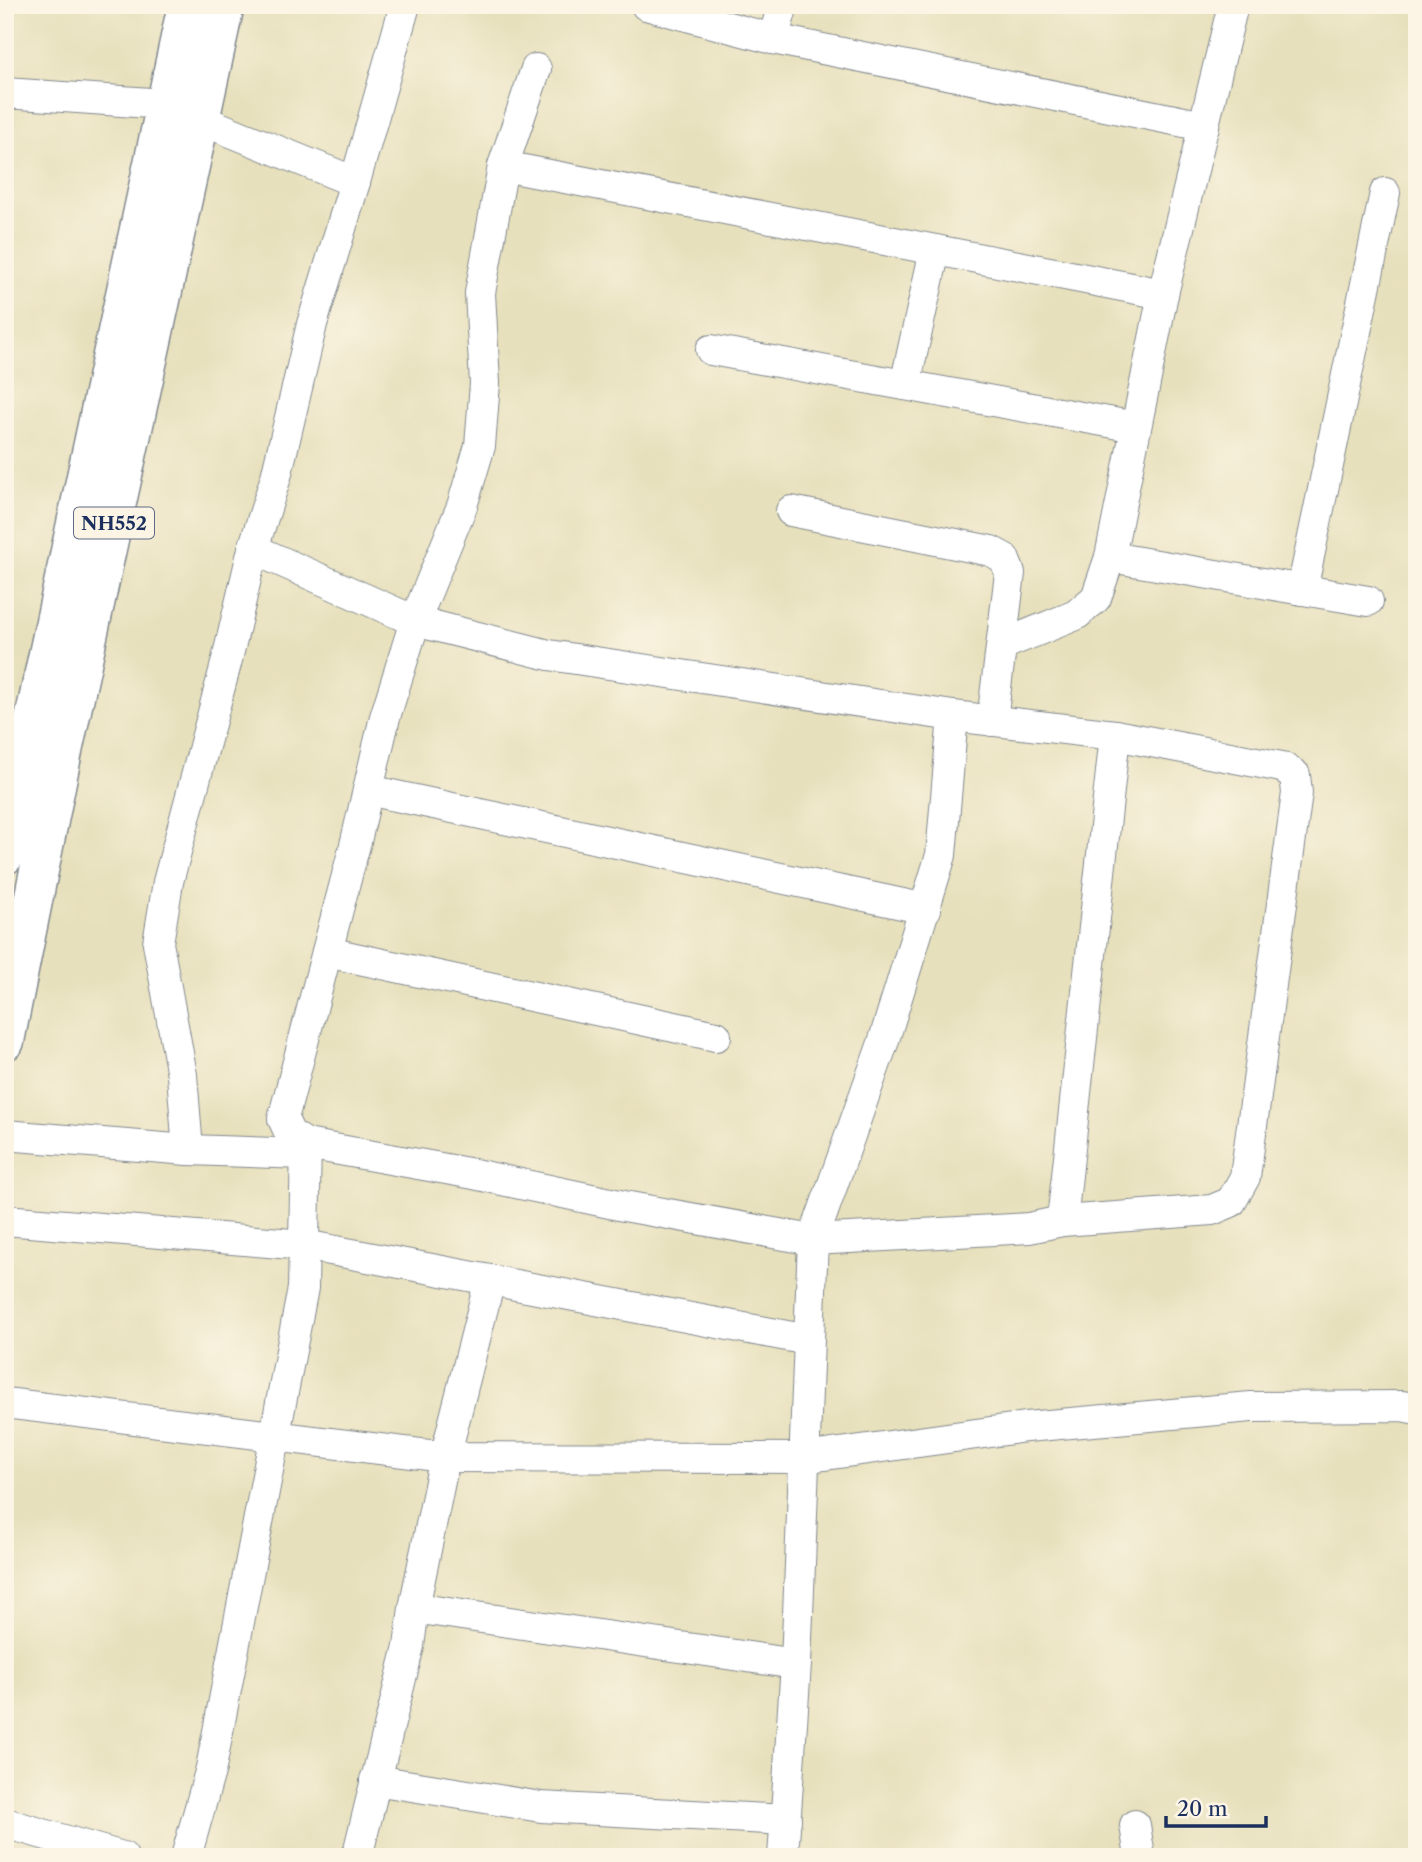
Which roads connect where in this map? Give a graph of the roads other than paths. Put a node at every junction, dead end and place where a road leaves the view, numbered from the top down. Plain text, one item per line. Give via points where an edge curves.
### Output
1 (187, 5) edge
2 (225, 5) edge
3 (405, 5) edge
4 (646, 5) edge
5 (783, 5) edge
6 (1233, 5) edge
7 (773, 39) junction
8 (536, 69) dead end
9 (5, 93) edge
10 (182, 111) junction
11 (1204, 126) junction
12 (503, 166) junction
13 (355, 182) junction
14 (1385, 193) dead end
15 (935, 250) junction
16 (1163, 294) junction
17 (711, 350) dead end
18 (905, 386) junction
19 (1136, 428) junction
20 (791, 511) dead end
21 (253, 549) junction
22 (1110, 557) junction
23 (1302, 590) junction
24 (1368, 601) dead end
25 (415, 621) junction
26 (1002, 645) junction
27 (953, 716) junction
28 (992, 721) junction
29 (1115, 735) junction
30 (368, 790) junction
31 (5, 855) edge
32 (926, 909) junction
33 (327, 952) junction
34 (716, 1036) dead end
35 (5, 1041) edge
36 (5, 1135) edge
37 (306, 1149) junction
38 (188, 1150) junction
39 (5, 1220) edge
40 (1062, 1221) junction
41 (813, 1240) junction
42 (304, 1245) junction
43 (490, 1280) junction
44 (808, 1339) junction
45 (5, 1403) edge
46 (1417, 1409) edge
47 (272, 1438) junction
48 (445, 1457) junction
49 (803, 1458) junction
50 (414, 1608) junction
51 (796, 1664) junction
52 (375, 1780) junction
53 (786, 1820) junction
54 (5, 1823) edge
55 (1135, 1825) dead end
56 (123, 1857) edge
57 (186, 1857) edge
58 (357, 1857) edge
59 (783, 1857) edge
60 (1140, 1857) edge

1 - 10 highway, NH552
2 - 10 highway, NH552
3 - 13 street
4 - 7 street
5 - 7 street
6 - 11 street
7 - 11 street
8 - 12 street
9 - 10 street
10 - 13 street
10 - 31 highway, NH552
10 - 35 highway, NH552
11 - 16 street
12 - 15 street
12 - 25 street via 480,293 485,383 480,446 462,506
13 - 21 street
14 - 23 street
15 - 16 street
15 - 18 street
16 - 19 street
17 - 18 street
18 - 19 street
19 - 22 street
20 - 26 street via 991,551 1004,558 1010,573
21 - 25 street
21 - 38 street via 168,882 158,943 182,1075
22 - 23 street
22 - 26 street via 1096,598 1076,615
23 - 24 street
25 - 27 street via 549,655
25 - 30 street
26 - 28 street
27 - 28 street
27 - 32 street via 941,855
28 - 29 street
29 - 40 street
29 - 40 street via 1282,767 1295,775 1297,793 1245,1177 1231,1202 1212,1210
30 - 32 street
30 - 33 street
32 - 41 street
33 - 34 street
33 - 37 street via 283,1119 290,1134
36 - 38 street
37 - 38 street
37 - 41 street via 474,1174
37 - 42 street
39 - 42 street
40 - 41 street via 1029,1228
41 - 44 street
42 - 43 street
42 - 47 street via 303,1288
43 - 44 street
43 - 48 street
44 - 49 street
45 - 47 street
46 - 49 street via 1238,1409 1026,1427
47 - 48 street
47 - 57 street via 211,1768
48 - 49 street
48 - 50 street
49 - 51 street
50 - 51 street
50 - 52 street via 409,1646
51 - 53 street
52 - 53 street via 541,1807
52 - 58 street
53 - 59 street
54 - 56 street
55 - 60 street

